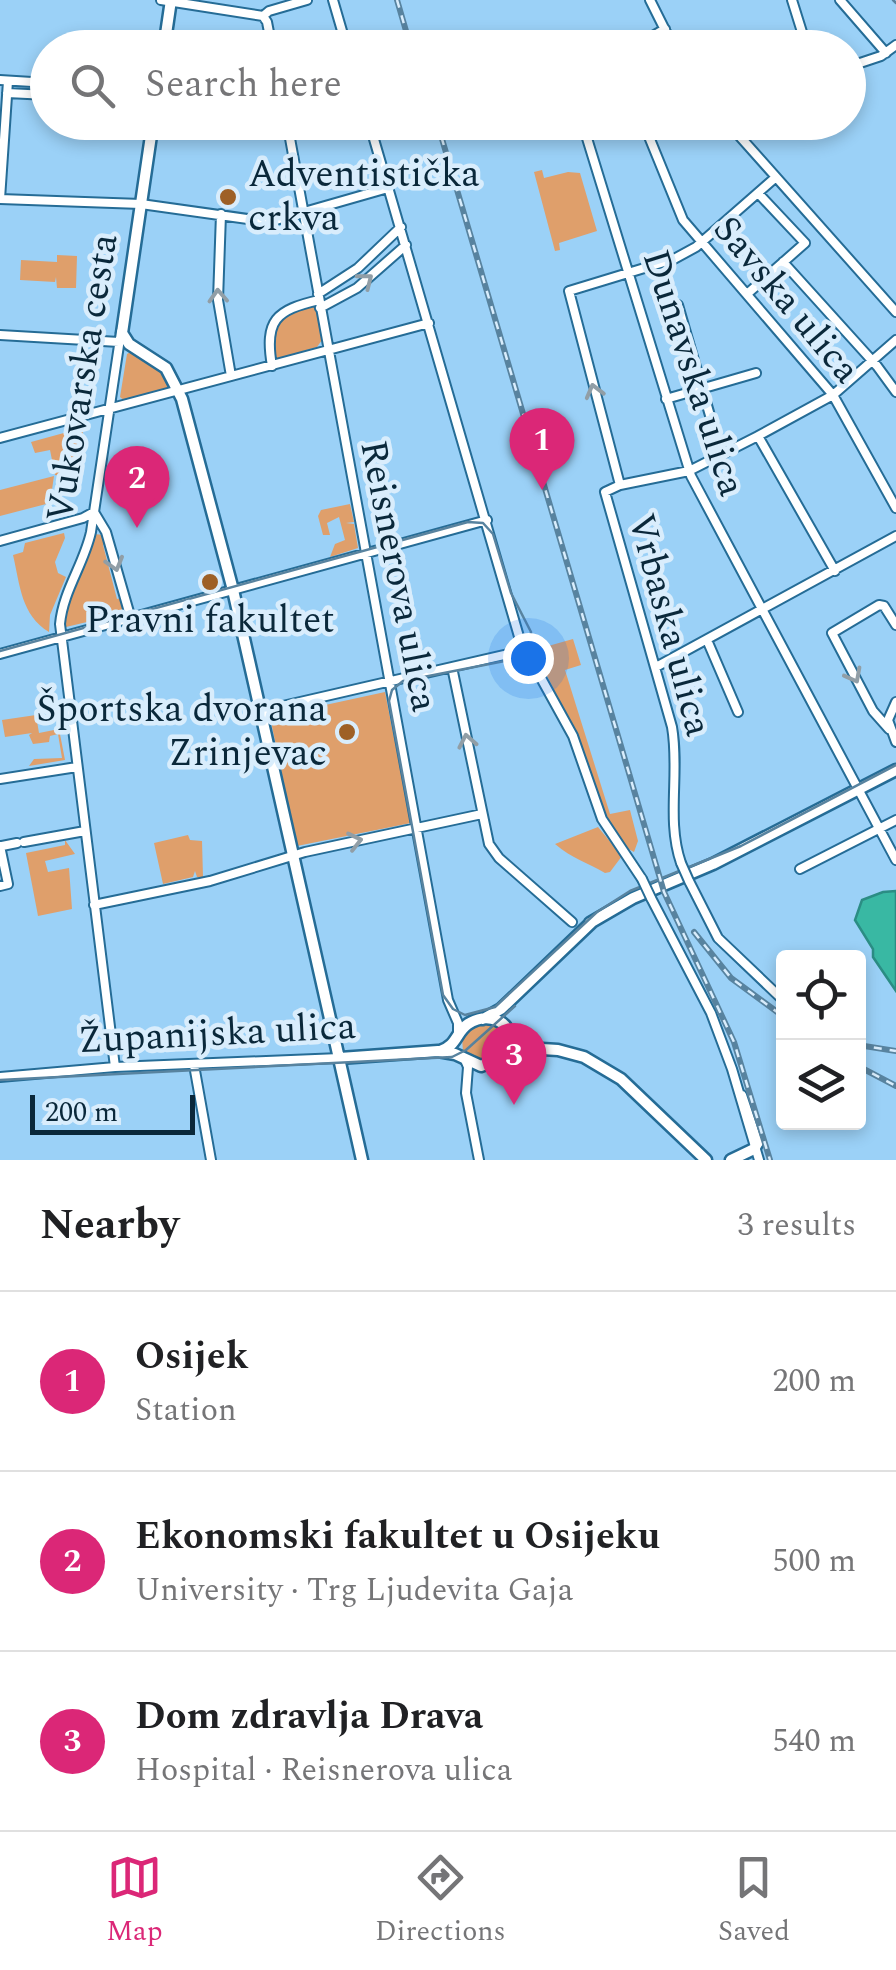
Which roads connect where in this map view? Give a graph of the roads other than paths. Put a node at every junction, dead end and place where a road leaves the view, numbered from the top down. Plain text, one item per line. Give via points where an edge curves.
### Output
1 (168, 0) edge
2 (307, 0) edge
3 (332, 0) edge
4 (650, 0) edge
5 (792, 0) edge
6 (840, 0) edge
7 (263, 16) junction
8 (665, 29) edge
9 (166, 30) edge
10 (267, 30) edge
11 (341, 30) edge
12 (802, 30) edge
13 (896, 45) edge
14 (886, 53) junction
15 (866, 60) edge
16 (4, 81) edge
17 (30, 83) edge
18 (7, 93) junction
19 (30, 94) edge
20 (150, 140) edge
21 (289, 140) edge
22 (374, 140) edge
23 (588, 140) edge
24 (651, 140) edge
25 (743, 140) edge
26 (776, 177) junction
27 (388, 188) junction
28 (758, 193) junction
29 (0, 199) edge
30 (141, 204) junction
31 (303, 212) junction
32 (222, 214) junction
33 (401, 228) junction
34 (702, 243) junction
35 (406, 245) junction
36 (783, 262) junction
37 (630, 273) junction
38 (747, 294) junction
39 (319, 301) junction
40 (678, 305) dead end
41 (896, 312) edge
42 (429, 323) junction
43 (122, 328) junction
44 (0, 335) edge
45 (896, 340) edge
46 (120, 342) junction
47 (328, 351) junction
48 (873, 362) junction
49 (272, 366) junction
50 (756, 372) dead end
51 (231, 376) junction
52 (702, 388) junction
53 (179, 390) junction
54 (896, 392) edge
55 (833, 394) junction
56 (666, 399) junction
57 (110, 409) junction
58 (711, 419) dead end
59 (758, 436) junction
60 (0, 438) edge
61 (689, 471) junction
62 (620, 486) junction
63 (896, 508) edge
64 (94, 512) junction
65 (487, 520) junction
66 (896, 536) edge
67 (0, 541) edge
68 (365, 556) junction
69 (835, 571) junction
70 (233, 590) junction
71 (760, 612) junction
72 (130, 618) junction
73 (896, 626) edge
74 (61, 638) junction
75 (707, 640) junction
76 (526, 650) junction
77 (0, 654) edge
78 (452, 667) junction
79 (656, 667) junction
80 (390, 682) junction
81 (896, 702) edge
82 (261, 710) junction
83 (738, 712) dead end
84 (889, 713) junction
85 (878, 716) junction
86 (889, 729) junction
87 (896, 742) edge
88 (77, 767) junction
89 (896, 770) edge
90 (0, 779) edge
91 (858, 790) junction
92 (482, 814) junction
93 (896, 820) edge
94 (417, 827) junction
95 (880, 828) junction
96 (85, 831) junction
97 (1, 846) edge
98 (294, 855) junction
99 (896, 860) edge
100 (800, 869) dead end
101 (0, 886) edge
102 (94, 905) junction
103 (572, 922) dead end
104 (776, 993) edge
105 (448, 1000) junction
106 (508, 1001) junction
107 (480, 1019) junction
108 (507, 1031) junction
109 (458, 1038) junction
110 (526, 1048) junction
111 (438, 1051) junction
112 (504, 1057) junction
113 (340, 1058) junction
114 (464, 1059) junction
115 (485, 1065) junction
116 (194, 1066) junction
117 (115, 1068) junction
118 (0, 1077) edge
119 (467, 1078) junction
120 (758, 1153) edge
121 (734, 1159) edge
122 (211, 1160) edge
123 (362, 1160) edge
124 (479, 1160) edge
125 (702, 1160) edge

1 - 7 street
1 - 9 main road
2 - 7 street
3 - 11 street
4 - 8 street
5 - 12 street
6 - 14 street
7 - 10 street
13 - 14 street
14 - 15 street
16 - 17 street
16 - 18 street
18 - 19 street
18 - 29 street
20 - 30 main road, Vukovarska cesta
21 - 31 street, Reisnerova ulica
22 - 27 street
23 - 37 street, Dunavska ulica
24 - 34 street, Savska ulica via 676,208
25 - 26 street
26 - 28 street
26 - 41 street
27 - 31 street
27 - 33 street
28 - 34 street
28 - 36 street via 805,243
29 - 30 street
30 - 32 street
30 - 43 main road, Vukovarska cesta
31 - 32 street via 269,222
31 - 39 street, Reisnerova ulica
51 -> 32 street via 218,300
33 - 35 street
33 - 39 street
34 - 37 street
34 - 38 street, Savska ulica
39 -> 35 street via 367,280
35 - 42 street
36 - 38 street
36 - 48 street
37 - 56 street, Dunavska ulica
62 -> 37 street, Vrbaska ulica via 568,296 572,288
38 - 55 street, Savska ulica
39 - 47 street, Reisnerova ulica
39 - 49 street via 280,315 268,338
40 - 52 street
42 - 47 street
42 - 65 street
43 - 46 street, Vukovarska cesta
43 - 53 main road via 125,340 166,368
44 - 46 street
45 - 48 street
46 - 57 street, Vukovarska cesta
47 - 49 street
47 - 68 street, Reisnerova ulica
48 - 54 street
48 - 55 street
49 - 51 street
50 - 52 street
51 - 53 street
52 - 56 street
52 - 58 street
53 - 57 street
53 - 70 main road
55 - 59 street
55 - 63 street, Savska ulica
56 - 61 street, Dunavska ulica
57 - 60 street
57 - 64 street, Vukovarska cesta
59 - 61 street
59 - 69 street
61 - 62 street
61 - 71 street, Dunavska ulica
62 - 79 street, Vrbaska ulica via 605,494
64 - 67 street
64 -> 72 street
64 - 74 street, Vukovarska cesta via 62,608
65 - 68 street
65 - 76 street
66 - 69 street
68 - 70 street
68 - 80 street, Reisnerova ulica
69 - 71 street
70 - 72 street
70 - 82 main road
71 - 75 street
71 - 91 street, Dunavska ulica
72 - 74 street
73 -> 85 street via 879,604 832,632
74 - 77 street
74 - 88 street, Vukovarska cesta
75 - 79 street
75 - 83 street
76 - 78 street
76 - 120 street, bridge via 573,736 602,820 642,879 711,1012
78 - 80 street
92 -> 78 street
79 - 104 street, Vrbaska ulica, bridge via 675,740 674,836 681,863 718,938
80 - 82 street
80 - 94 street, Reisnerova ulica
81 - 84 street
82 - 98 main road
84 - 85 street
84 - 86 street
85 - 86 street
86 - 87 street
88 - 90 street
88 - 96 street, Vukovarska cesta
89 - 91 main road
91 - 95 street, Dunavska ulica
91 - 106 main road via 590,923
92 - 94 street
92 - 103 street via 499,858
93 - 95 street
98 -> 94 street
94 - 105 street, Reisnerova ulica
95 - 99 street, Dunavska ulica
95 - 100 street
96 - 97 street
96 - 102 street, Vukovarska cesta
97 - 101 street via 8,884
98 - 102 street
98 - 113 main road
102 - 117 street, Vukovarska cesta
105 - 107 street via 461,1016
105 - 109 street, Reisnerova ulica
106 - 107 main road
106 - 108 main road
107 - 108 main road via 496,1020
107 - 109 main road
108 - 110 main road
108 - 112 main road
109 - 111 main road, Županijska ulica
109 - 114 main road
110 - 112 main road
110 - 125 main road via 570,1053 606,1068
111 - 113 main road, Županijska ulica
111 - 114 main road, Županijska ulica
112 - 115 main road
113 - 116 street, Županijska ulica
113 - 123 main road
114 - 115 main road
114 - 119 street
115 - 119 street
116 - 117 street, Županijska ulica
116 - 122 street
117 - 118 street, Županijska ulica
119 - 124 street
120 - 121 main road

